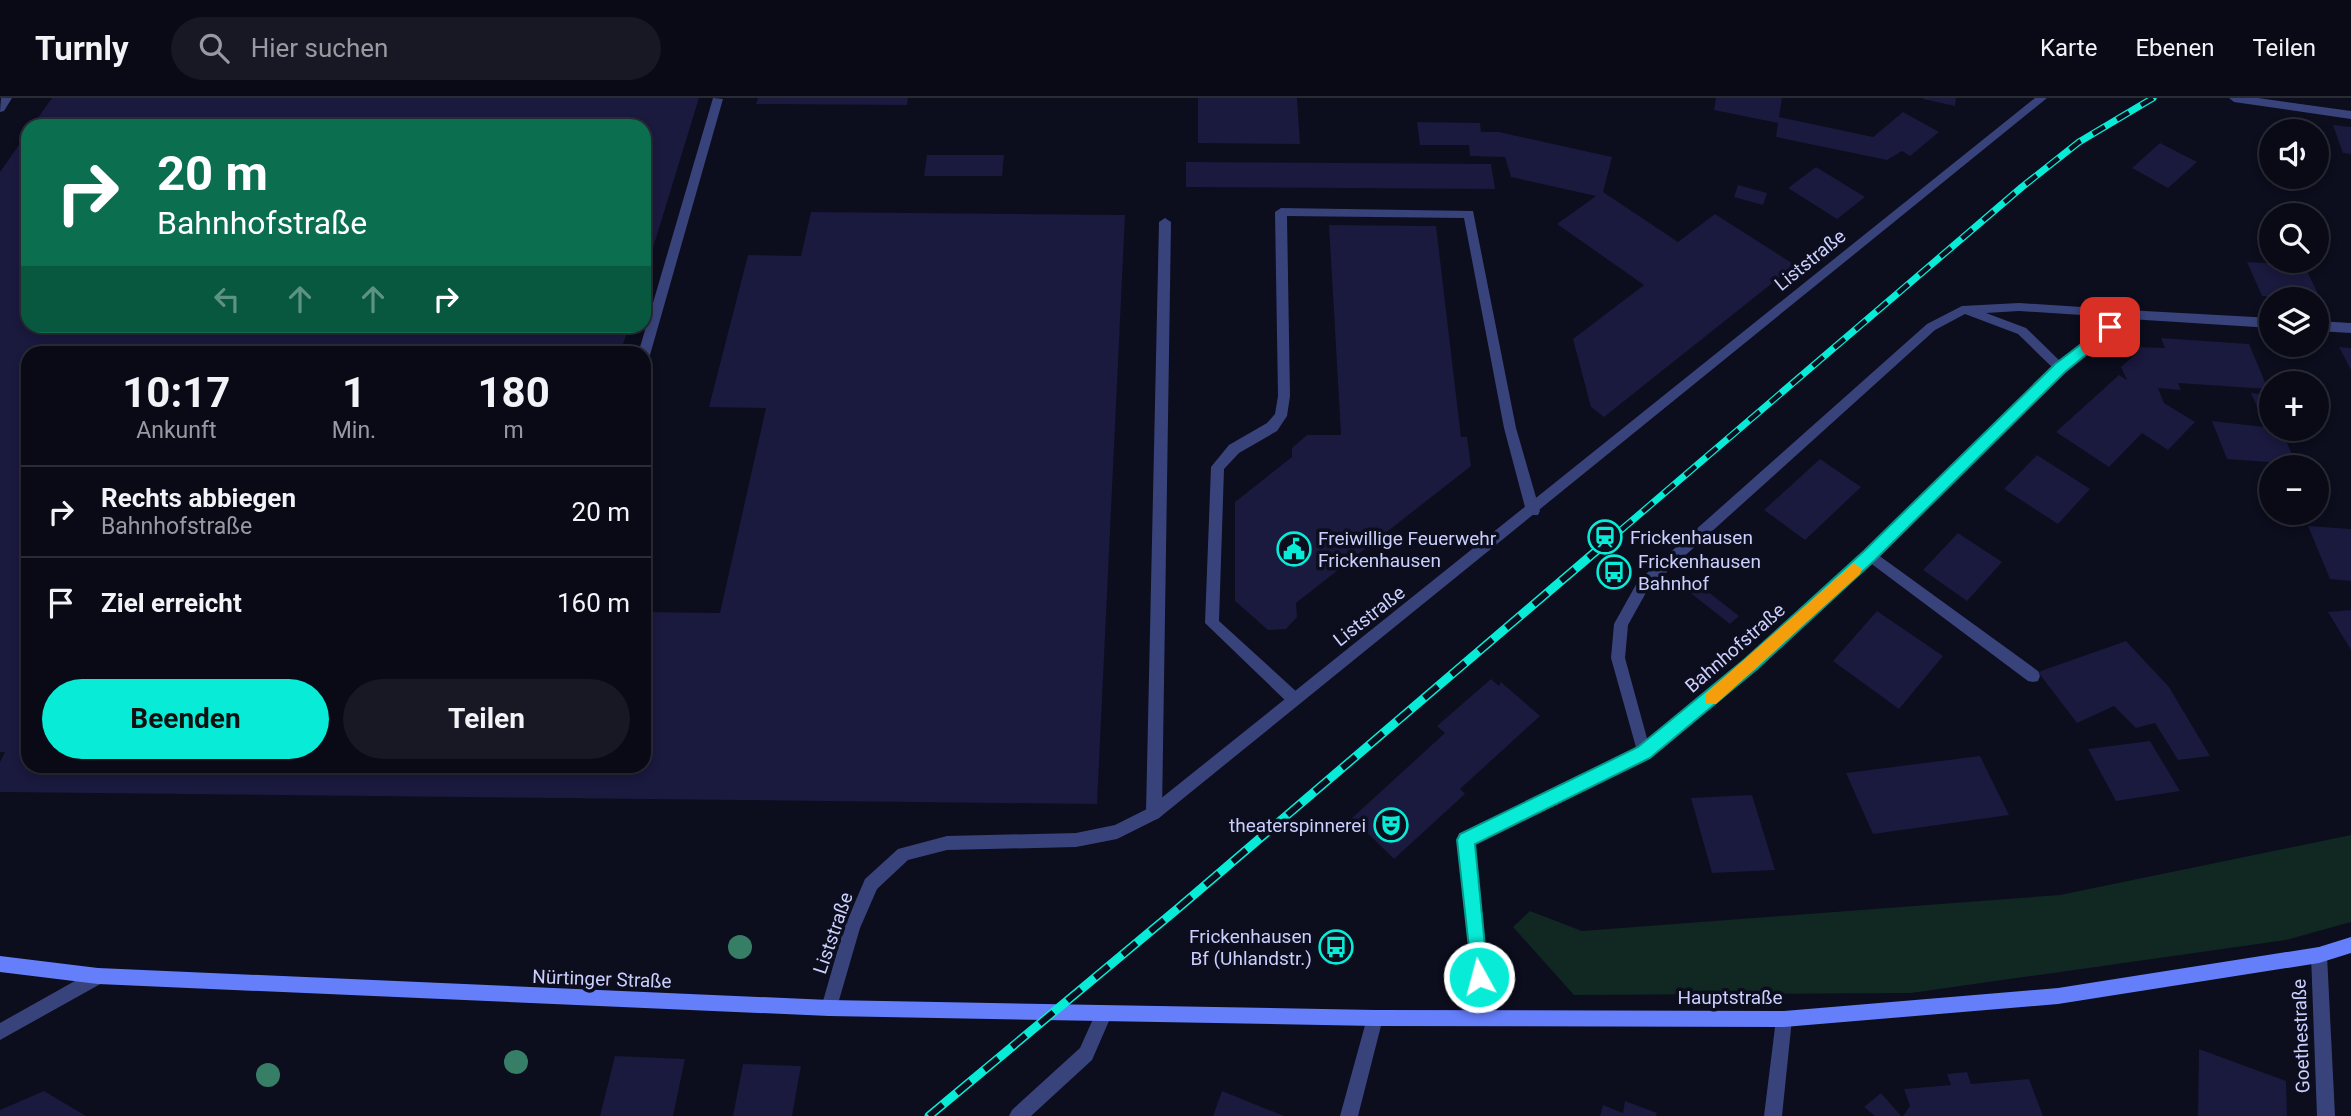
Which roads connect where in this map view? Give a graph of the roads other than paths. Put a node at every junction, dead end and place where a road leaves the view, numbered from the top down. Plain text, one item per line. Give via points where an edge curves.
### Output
1 (7, 98) edge
2 (2042, 98) edge
3 (2234, 98) edge
4 (718, 99) edge
5 (0, 108) edge
6 (2351, 115) edge
7 (1166, 222) dead end
8 (1962, 310) junction
9 (2127, 314) junction
10 (2259, 322) edge
11 (2329, 327) edge
12 (2351, 328) edge
13 (651, 331) edge
14 (2060, 368) junction
15 (1533, 511) junction
16 (1870, 555) junction
17 (2033, 676) dead end
18 (1294, 699) junction
19 (1644, 753) junction
20 (1154, 813) junction
21 (2351, 945) edge
22 (2319, 955) junction
23 (0, 964) edge
24 (98, 976) junction
25 (829, 1008) junction
26 (1104, 1014) junction
27 (1375, 1018) junction
28 (1484, 1018) junction
29 (1784, 1019) junction
30 (0, 1032) edge
31 (1018, 1116) edge
32 (1349, 1116) edge
33 (1773, 1116) edge
34 (2326, 1116) edge

1 - 5 street
2 - 15 street, Liststraße
3 - 6 street
4 - 13 street
7 - 20 street
8 - 9 street via 2019,307
8 - 14 street via 2022,331
8 - 19 street via 1931,327 1643,585 1621,624 1618,658
9 - 10 street
9 - 14 street, Bahnhofstraße
11 - 12 street
14 - 16 street, Bahnhofstraße
15 - 18 street, Liststraße
15 - 18 street via 1510,428 1469,214 1281,212 1281,416 1272,427 1234,449 1219,467 1212,623
16 - 17 street
16 - 19 street, Bahnhofstraße via 1731,682
18 - 20 street, Liststraße
19 - 28 street, Bahnhofstraße via 1466,840
20 - 25 street, Liststraße via 1117,832 1076,840 947,843 904,854 871,884 845,948
21 - 22 main road, Hauptstraße
22 - 29 main road, Hauptstraße via 2058,996
22 - 34 street, Goethestraße
23 - 24 main road, Nürtinger Straße
24 - 25 main road, Nürtinger Straße
24 - 30 street
25 - 26 main road, Nürtinger Straße
26 - 27 main road, Hauptstraße
26 - 31 street via 1086,1054
27 - 28 main road, Hauptstraße
27 - 32 street
28 - 29 main road, Hauptstraße
29 - 33 street

